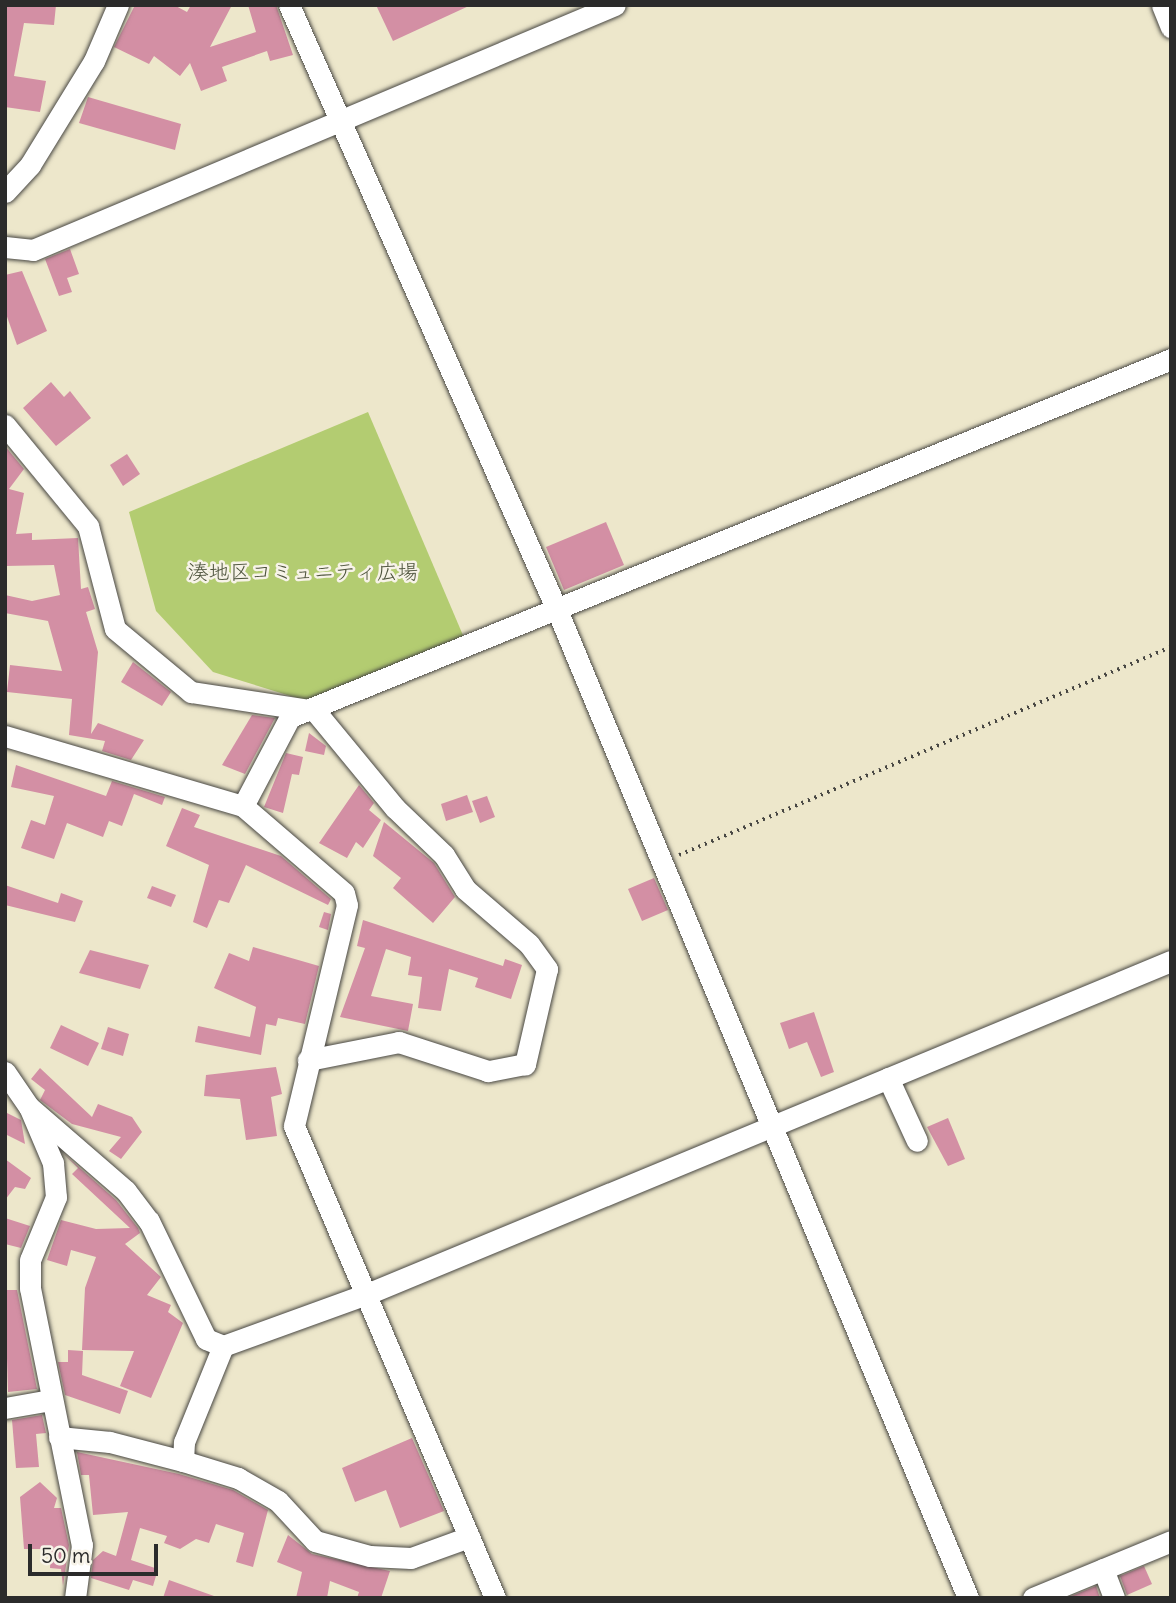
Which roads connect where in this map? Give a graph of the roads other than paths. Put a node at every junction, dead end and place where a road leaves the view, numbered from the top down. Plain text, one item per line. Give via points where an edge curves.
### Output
1 (118, 5) edge
2 (289, 5) edge
3 (615, 5) edge
4 (1162, 5) edge
5 (1171, 27) edge
6 (345, 122) junction
7 (5, 192) edge
8 (5, 247) edge
9 (1171, 359) edge
10 (5, 425) edge
11 (557, 611) junction
12 (315, 711) junction
13 (5, 736) edge
14 (243, 806) junction
15 (1171, 961) edge
16 (308, 1060) junction
17 (5, 1072) edge
18 (888, 1077) junction
19 (29, 1107) junction
20 (770, 1126) junction
21 (917, 1141) dead end
22 (367, 1294) junction
23 (223, 1346) junction
24 (51, 1400) junction
25 (5, 1408) edge
26 (59, 1437) junction
27 (183, 1461) junction
28 (469, 1537) junction
29 (1171, 1541) edge
30 (1103, 1569) junction
31 (75, 1598) edge
32 (495, 1598) edge
33 (968, 1598) edge
34 (1033, 1598) edge
35 (1114, 1598) edge

1 - 7 street via 94,61 30,166
2 - 6 street
3 - 6 street
4 - 5 street
6 - 8 street via 33,250
6 - 11 street
9 - 11 street
10 - 12 street via 88,526 115,629 191,692
11 - 12 street
11 - 20 street
12 - 14 street via 290,717
12 - 16 street via 395,808 444,855 466,889 529,944 547,969 531,1054 511,1069 488,1071 399,1042
13 - 14 street
14 - 16 street via 344,892 347,905
15 - 18 street
16 - 22 street via 294,1126
17 - 19 street
18 - 20 street
18 - 21 street
19 - 23 street via 127,1191 149,1221 206,1339
19 - 24 street via 52,1163 56,1197 30,1261
20 - 22 street
20 - 33 street
22 - 23 street
22 - 28 street
23 - 27 street via 184,1442
24 - 25 street
24 - 26 street
26 - 27 street via 110,1442
26 - 31 street via 82,1545
27 - 28 street via 238,1478 278,1501 315,1541 359,1553 411,1558
28 - 32 street
29 - 30 street
30 - 34 street
30 - 35 street

